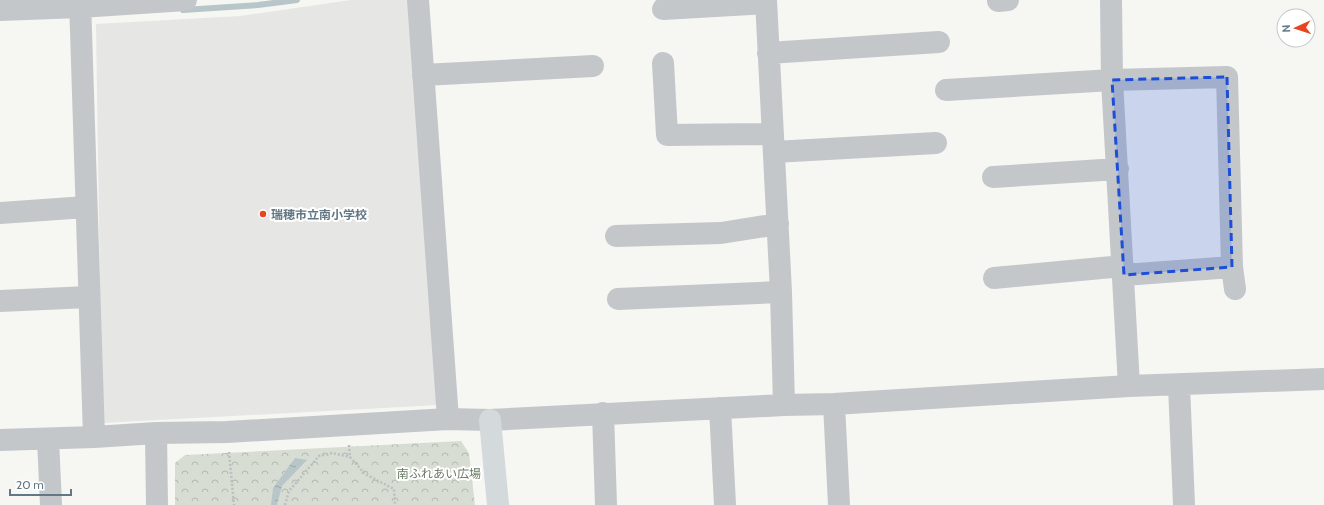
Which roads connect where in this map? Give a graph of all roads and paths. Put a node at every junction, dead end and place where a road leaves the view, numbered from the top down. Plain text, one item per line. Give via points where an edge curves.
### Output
1 (186, 0) edge
2 (418, 0) edge
3 (998, 0) edge
4 (1008, 0) edge
5 (1111, 0) edge
6 (766, 1) edge
7 (80, 4) edge
8 (663, 9) dead end
9 (0, 10) edge
10 (939, 42) dead end
11 (768, 53) junction
12 (664, 63) dead end
13 (592, 66) dead end
14 (423, 74) junction
15 (1112, 80) junction
16 (946, 90) dead end
17 (773, 143) junction
18 (936, 143) dead end
19 (1118, 169) junction
20 (993, 177) dead end
21 (86, 207) junction
22 (0, 213) edge
23 (778, 224) junction
24 (616, 236) dead end
25 (1232, 267) junction
26 (1124, 271) junction
27 (994, 278) dead end
28 (1235, 289) dead end
29 (781, 292) junction
30 (89, 297) junction
31 (618, 299) dead end
32 (0, 301) edge
33 (1324, 379) edge
34 (1179, 385) junction
35 (1129, 386) junction
36 (834, 404) junction
37 (784, 405) junction
38 (720, 408) junction
39 (603, 414) junction
40 (448, 418) junction
41 (490, 420) junction
42 (347, 424) junction
43 (228, 432) junction
44 (156, 433) junction
45 (94, 437) junction
46 (48, 439) junction
47 (0, 440) edge
48 (350, 457) junction
49 (51, 505) edge
50 (157, 505) edge
51 (234, 505) edge
52 (285, 505) edge
53 (395, 505) edge
54 (498, 505) edge
55 (606, 505) edge
56 (724, 505) edge
57 (839, 505) edge
58 (1184, 505) edge

1 - 7 street
2 - 14 street
3 - 4 street
5 - 15 street
6 - 8 street
6 - 11 street
7 - 9 street
7 - 21 street
10 - 11 street
11 - 17 street
12 - 17 street via 667,135
13 - 14 street
14 - 40 street
15 - 16 street
15 - 19 street
15 - 25 street via 1227,77
17 - 18 street
17 - 23 street
19 - 20 street
19 - 26 street
21 - 22 street
21 - 30 street
23 - 24 street via 721,233
23 - 29 street
25 - 26 street
25 - 28 street
26 - 27 street
26 - 35 street
29 - 31 street
29 - 37 street
30 - 32 street
30 - 45 street
33 - 34 street
34 - 35 street
34 - 58 street
35 - 36 street
36 - 37 street
36 - 57 street
37 - 38 street
38 - 39 street
38 - 56 street
39 - 41 street
39 - 55 street
40 - 41 street
40 - 42 street
41 - 54 street
42 - 43 street
42 - 48 path
43 - 44 street
43 - 51 path
44 - 45 street
44 - 50 street
45 - 46 street
46 - 47 street
46 - 49 street
48 - 52 path via 332,453 319,456 288,491
48 - 53 path via 365,474 394,489

